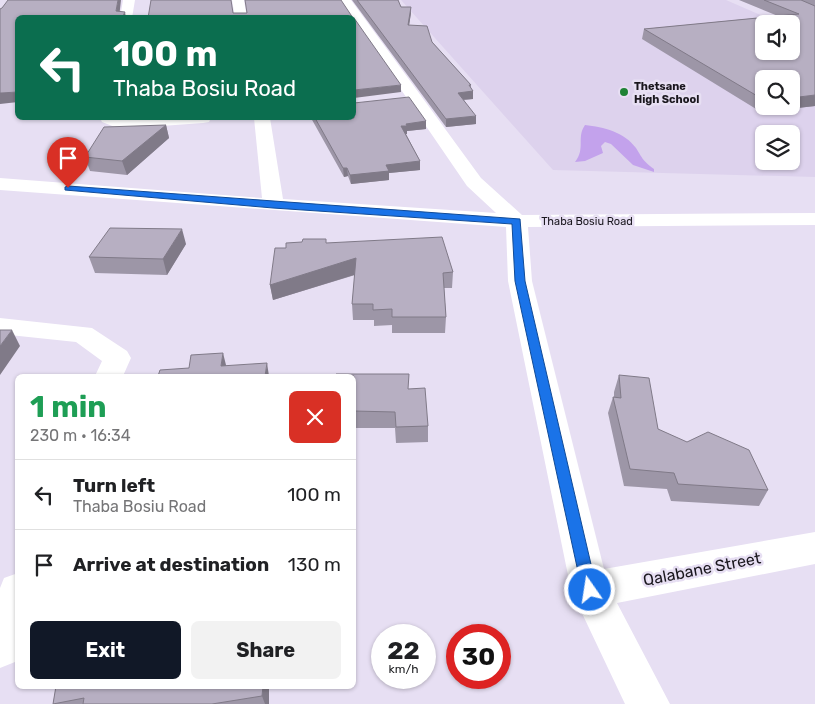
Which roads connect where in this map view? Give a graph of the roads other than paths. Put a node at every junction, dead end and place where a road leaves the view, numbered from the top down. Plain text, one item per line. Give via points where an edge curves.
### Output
1 (129, 0) edge
2 (238, 0) edge
3 (345, 0) edge
4 (126, 15) edge
5 (241, 15) edge
6 (356, 15) edge
7 (356, 16) edge
8 (414, 98) junction
9 (397, 99) edge
10 (112, 120) edge
11 (175, 120) edge
12 (262, 120) edge
13 (0, 184) edge
14 (273, 205) junction
15 (815, 219) edge
16 (517, 221) junction
17 (0, 326) edge
18 (110, 374) edge
19 (815, 548) edge
20 (590, 590) junction
21 (15, 600) edge
22 (0, 647) edge
23 (648, 704) edge

1 - 4 street
2 - 5 street
3 - 6 street
7 - 8 street
8 - 9 street
8 - 16 street via 474,182
10 - 11 street via 120,124
12 - 14 street
13 - 14 street, Thaba Bosiu Road
14 - 16 street, Thaba Bosiu Road
15 - 16 street, Thaba Bosiu Road
16 - 20 street via 520,281
17 - 18 street via 83,334 117,358
19 - 20 street, Qalabane Street
20 - 23 street
21 - 22 street

